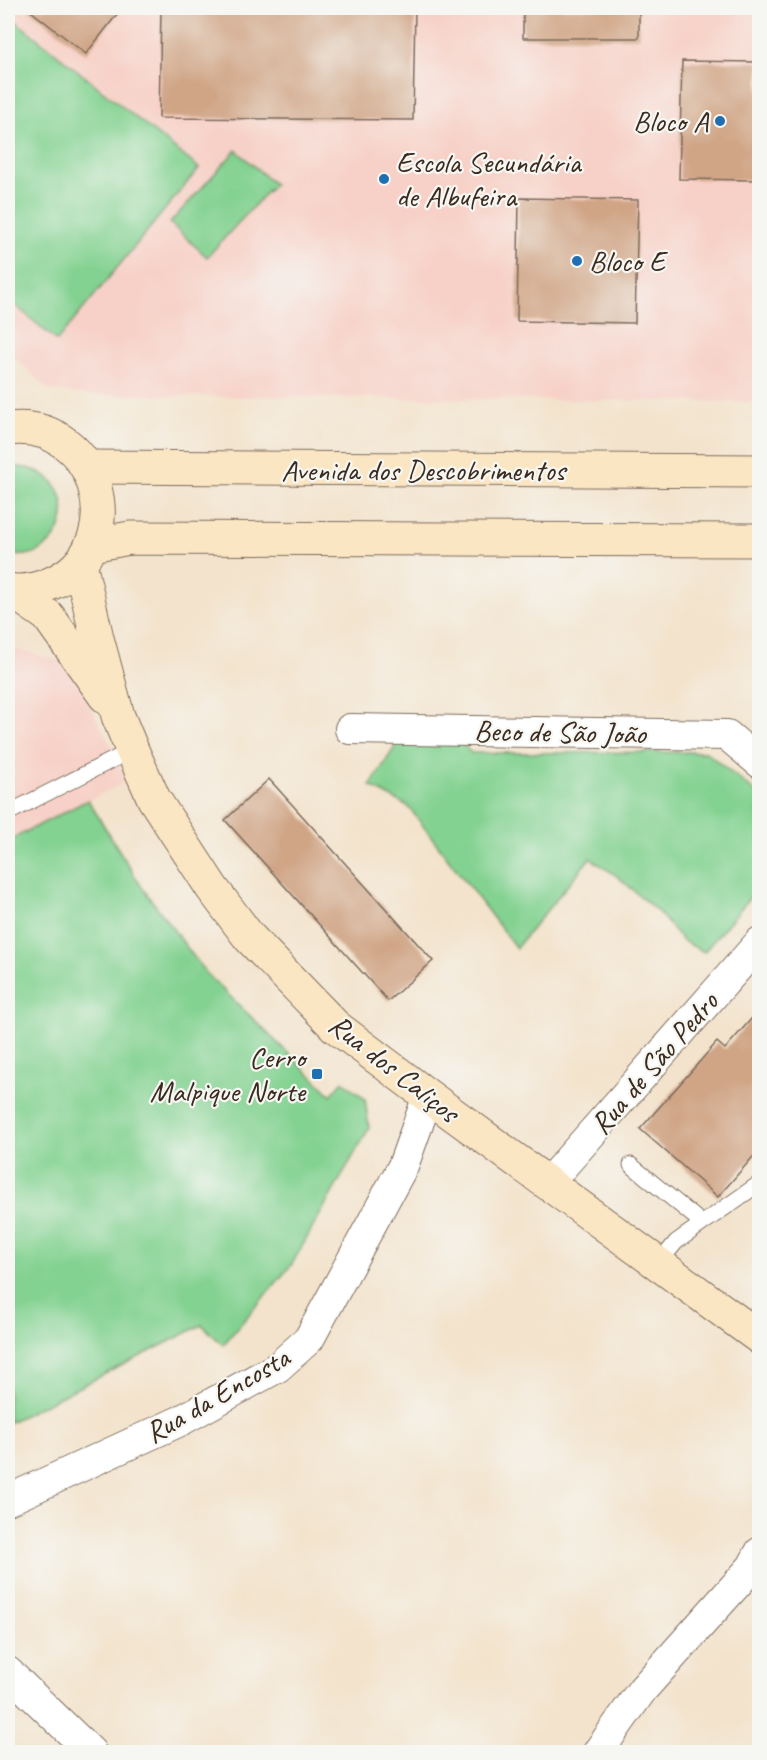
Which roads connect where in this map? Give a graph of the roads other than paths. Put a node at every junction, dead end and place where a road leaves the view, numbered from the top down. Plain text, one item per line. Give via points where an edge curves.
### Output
1 (8, 404) edge
2 (22, 430) edge
3 (87, 467) junction
4 (759, 471) edge
5 (759, 540) edge
6 (85, 554) junction
7 (10, 591) edge
8 (118, 716) junction
9 (350, 729) dead end
10 (132, 750) junction
11 (759, 763) edge
12 (8, 813) edge
13 (759, 942) edge
14 (428, 1096) junction
15 (631, 1165) dead end
16 (759, 1183) edge
17 (547, 1184) junction
18 (702, 1223) junction
19 (658, 1264) junction
20 (759, 1338) edge
21 (8, 1500) edge
22 (759, 1552) edge
23 (8, 1672) edge
24 (91, 1752) edge
25 (598, 1752) edge

1 - 2 main road
2 - 3 main road via 54,436
3 - 4 main road, Avenida dos Descobrimentos
3 - 6 main road via 97,492 99,519
5 - 6 main road via 130,538
6 - 7 main road via 60,579 37,589
6 - 8 main road, Rua dos Caliços via 97,638
7 - 8 main road, Rua dos Caliços via 48,615
8 - 10 main road, Rua dos Caliços
9 - 11 street, Beco de São João via 727,735
10 - 12 lane
10 - 14 main road, Rua dos Caliços via 154,799 249,937 335,1026
13 - 17 street, Rua de São Pedro
14 - 17 main road, Rua dos Caliços
14 - 21 street, Rua da Encosta via 402,1166 309,1339 278,1366 180,1421
15 - 18 lane
16 - 18 lane
17 - 19 main road, Rua dos Caliços
18 - 19 lane via 676,1242
19 - 20 main road, Rua dos Caliços
22 - 25 street via 752,1567 642,1690
23 - 24 street

